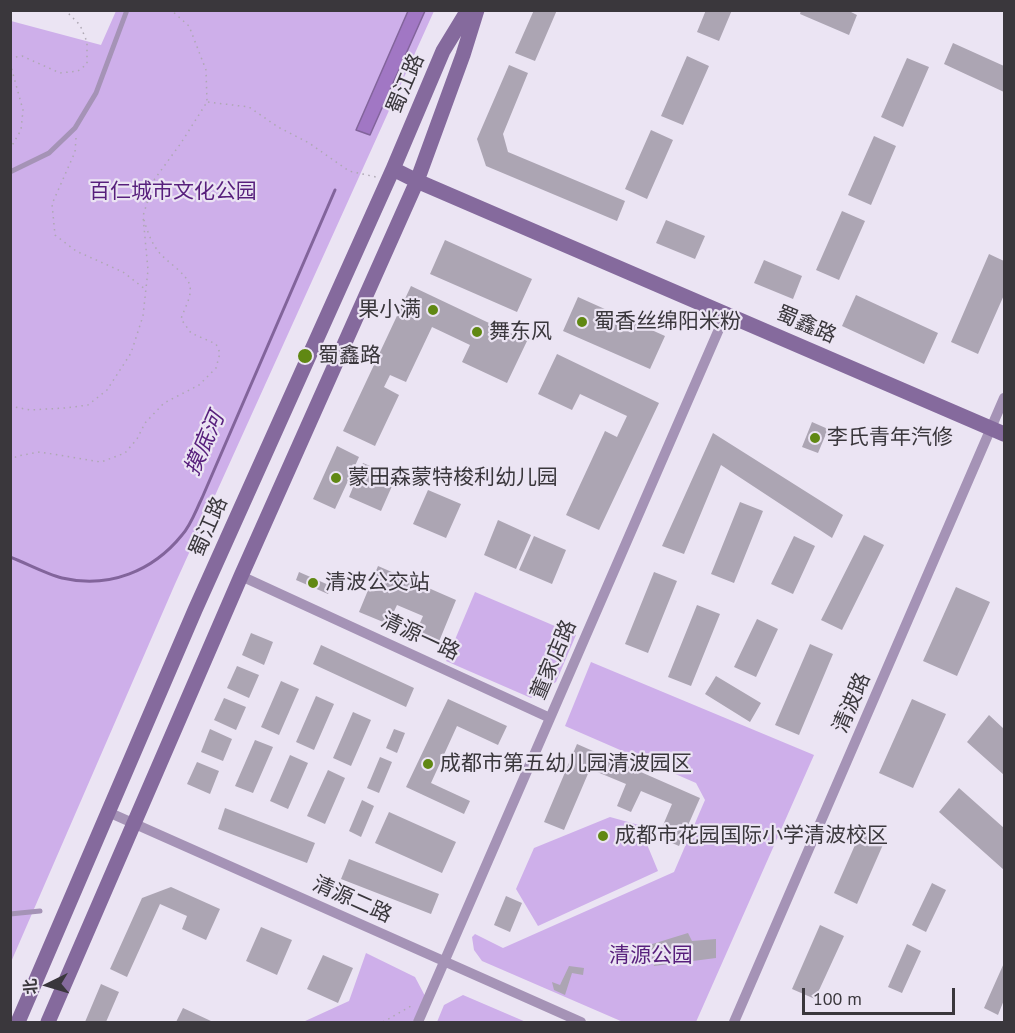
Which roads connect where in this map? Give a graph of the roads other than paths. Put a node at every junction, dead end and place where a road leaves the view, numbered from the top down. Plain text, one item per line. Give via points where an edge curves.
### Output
1 (127, 10) edge
2 (459, 10) edge
3 (468, 10) edge
4 (477, 10) edge
5 (489, 10) edge
6 (443, 51) junction
7 (463, 55) junction
8 (10, 172) edge
9 (391, 174) junction
10 (417, 181) junction
11 (726, 313) junction
12 (1005, 398) edge
13 (998, 431) edge
14 (241, 576) junction
15 (550, 718) junction
16 (108, 812) junction
17 (134, 824) junction
18 (40, 911) dead end
19 (10, 914) edge
20 (445, 962) junction
21 (18, 1023) edge
22 (48, 1023) edge
23 (418, 1023) edge
24 (581, 1023) edge
25 (734, 1023) edge

1 - 8 lane via 96,93 75,128 49,153
2 - 6 street, 蜀江路
3 - 6 street, 蜀江路
4 - 7 street, 蜀江路
5 - 7 street, 蜀江路
6 - 9 street, 蜀江路
7 - 10 street, 蜀江路
9 - 10 street, 蜀鑫路
9 - 16 street, 蜀江路
10 - 11 street, 蜀鑫路
10 - 14 street, 蜀江路
11 - 13 street, 蜀鑫路
11 - 15 street, 董家店路
12 - 13 street, 清波路
13 - 25 street, 清波路
14 - 15 street, 清源一路
14 - 17 street, 蜀江路
15 - 20 street, 董家店路
16 - 17 street, 清源二路
16 - 21 street, 蜀江路
17 - 20 street, 清源二路
17 - 22 street, 蜀江路
18 - 19 lane
20 - 23 street, 董家店路
20 - 24 street, 清源二路

